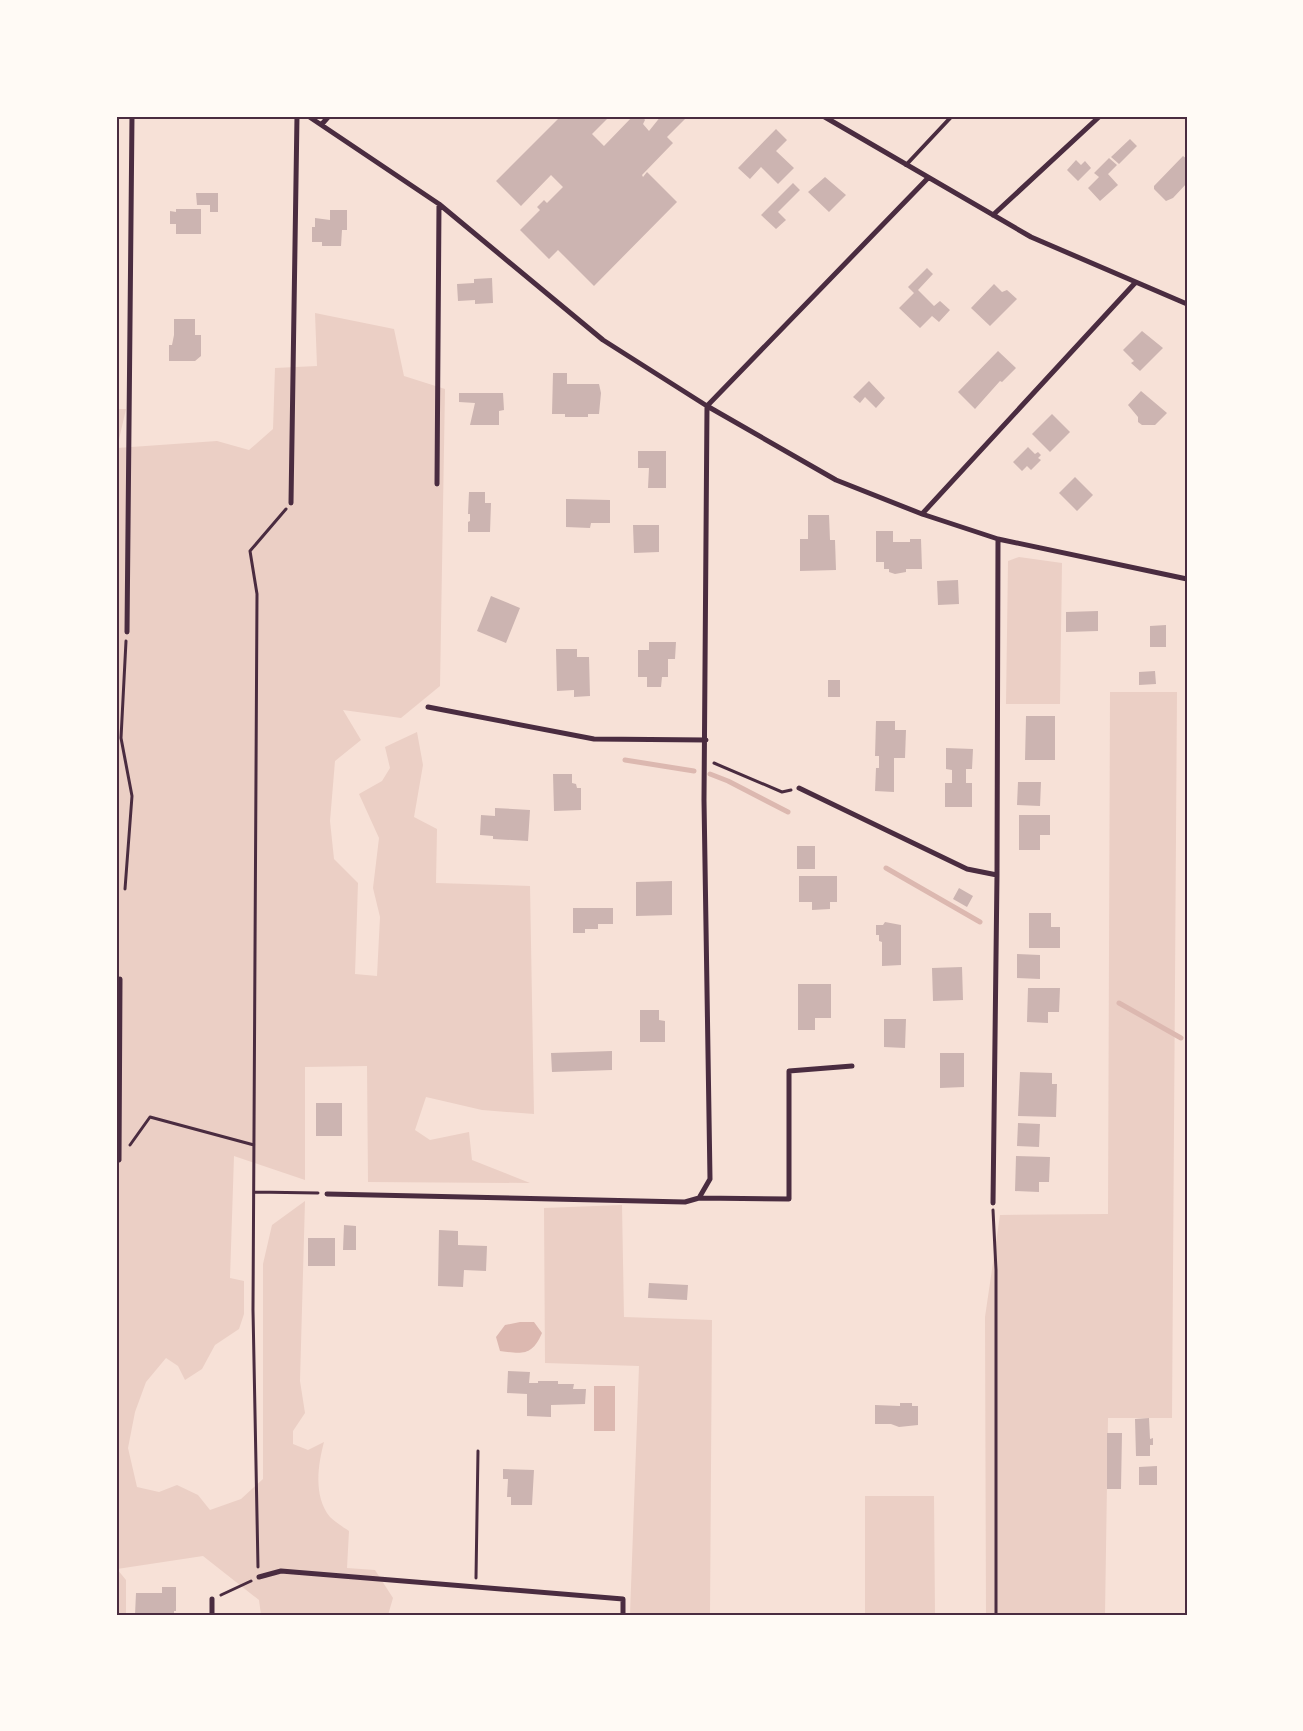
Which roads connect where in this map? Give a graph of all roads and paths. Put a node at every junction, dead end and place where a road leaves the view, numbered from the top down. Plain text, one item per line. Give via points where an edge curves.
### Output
1 (132, 116) edge
2 (297, 116) edge
3 (308, 116) edge
4 (330, 116) edge
5 (823, 116) edge
6 (952, 116) edge
7 (1100, 116) edge
8 (322, 124) junction
9 (906, 165) junction
10 (928, 178) junction
11 (439, 204) junction
12 (993, 215) junction
13 (1135, 283) junction
14 (1187, 304) edge
15 (708, 406) junction
16 (437, 484) dead end
17 (291, 503) joint
18 (922, 514) junction
19 (998, 539) junction
20 (1187, 579) edge
21 (127, 632) joint
22 (428, 707) dead end
23 (706, 740) junction
24 (706, 760) junction
25 (799, 788) joint
26 (997, 875) junction
27 (125, 889) dead end
28 (120, 979) dead end
29 (852, 1066) dead end
30 (254, 1144) junction
31 (118, 1159) edge
32 (254, 1192) junction
33 (327, 1194) joint
34 (699, 1198) junction
35 (993, 1203) joint
36 (478, 1451) dead end
37 (259, 1577) junction
38 (476, 1589) junction
39 (212, 1599) joint
40 (212, 1615) edge
41 (623, 1615) edge
42 (996, 1615) edge

1 - 21 street
2 - 17 street
3 - 8 street
4 - 8 street
5 - 9 street
6 - 9 lane
7 - 12 street
8 - 11 street
9 - 10 street
10 - 12 street
10 - 15 street
11 - 15 street via 603,340
11 - 16 street
12 - 13 street via 1031,237
13 - 14 street
13 - 18 street
15 - 18 street via 836,480
15 - 23 street
17 - 30 path via 250,551 257,594
18 - 19 street
19 - 20 street
19 - 26 street
21 - 27 path via 121,738 132,796
22 - 23 street via 594,739
23 - 24 street
24 - 25 path via 782,792
24 - 34 street via 710,1179
25 - 26 street via 967,870
26 - 35 street
28 - 31 street
29 - 34 street via 788,1071 789,1199
30 - 31 path via 150,1117
30 - 32 path
32 - 33 path
32 - 37 path via 253,1320
33 - 34 street via 684,1202
35 - 42 path via 996,1270
36 - 38 path
37 - 38 street via 281,1571
37 - 39 path
38 - 41 street via 623,1600
39 - 40 street

